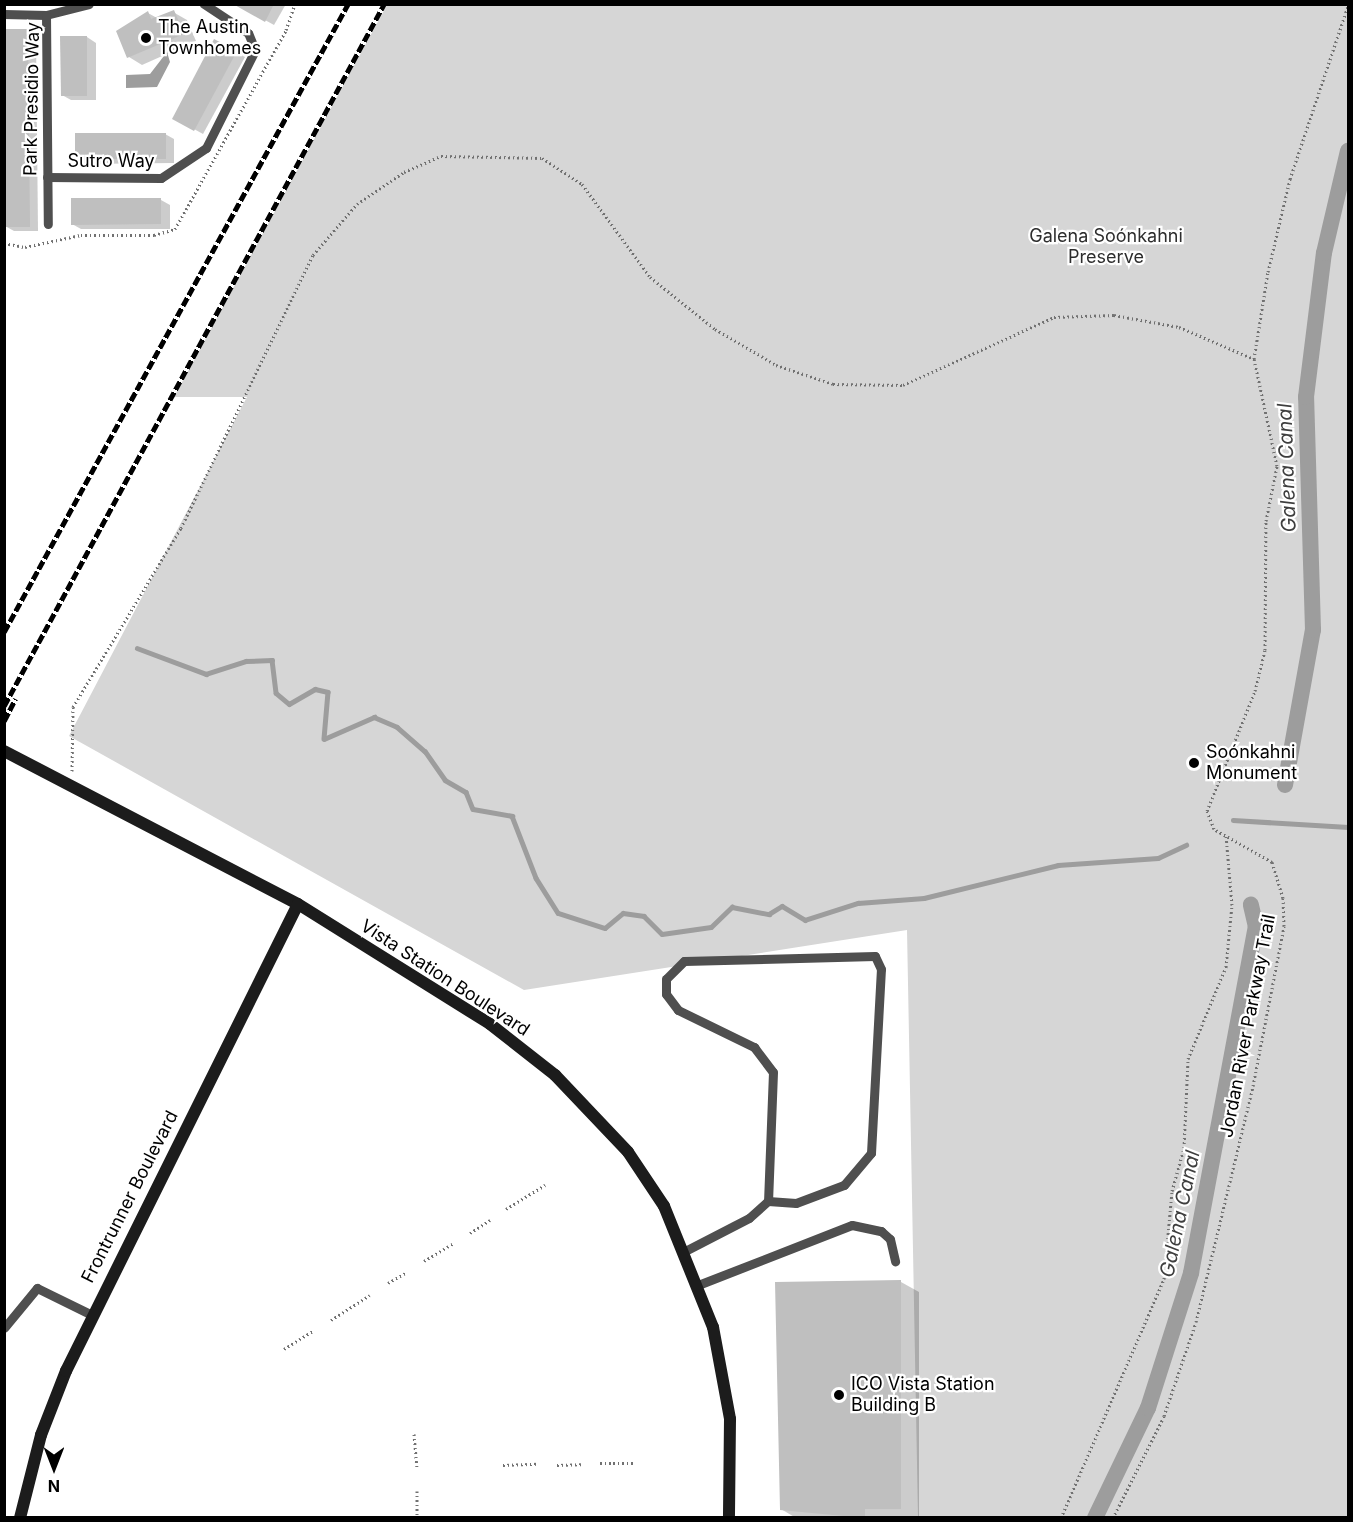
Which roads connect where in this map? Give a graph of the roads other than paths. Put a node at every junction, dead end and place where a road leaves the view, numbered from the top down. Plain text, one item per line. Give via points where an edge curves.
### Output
1 (89, 4) edge
2 (204, 4) edge
3 (4, 14) edge
4 (46, 15) junction
5 (47, 177) junction
6 (48, 224) dead end
7 (4, 751) edge
8 (298, 904) junction
9 (768, 1201) junction
10 (685, 1251) junction
11 (895, 1261) dead end
12 (698, 1285) junction
13 (92, 1315) junction
14 (4, 1328) edge
15 (20, 1518) edge
16 (729, 1518) edge

1 - 4 lane, Park Presidio Way
2 - 5 lane, Sutro Way via 248,33 255,50 202,152 161,178
3 - 4 lane
4 - 5 lane, Park Presidio Way
5 - 6 lane, Park Presidio Way
7 - 8 street, Vista Station Boulevard
8 - 10 street, Vista Station Boulevard via 490,1024 555,1075 628,1152
8 - 13 street, Frontrunner Boulevard
9 - 9 lane via 796,1203 844,1185 871,1153 880,993 875,956 684,962 666,979 666,994 678,1010 754,1047 773,1072
9 - 10 lane via 749,1218
10 - 12 street, Vista Station Boulevard
11 - 12 lane via 890,1239 881,1231 852,1225
12 - 16 street, Vista Station Boulevard via 713,1327 730,1419
13 - 14 lane via 37,1288
13 - 15 street, Frontrunner Boulevard via 41,1435

